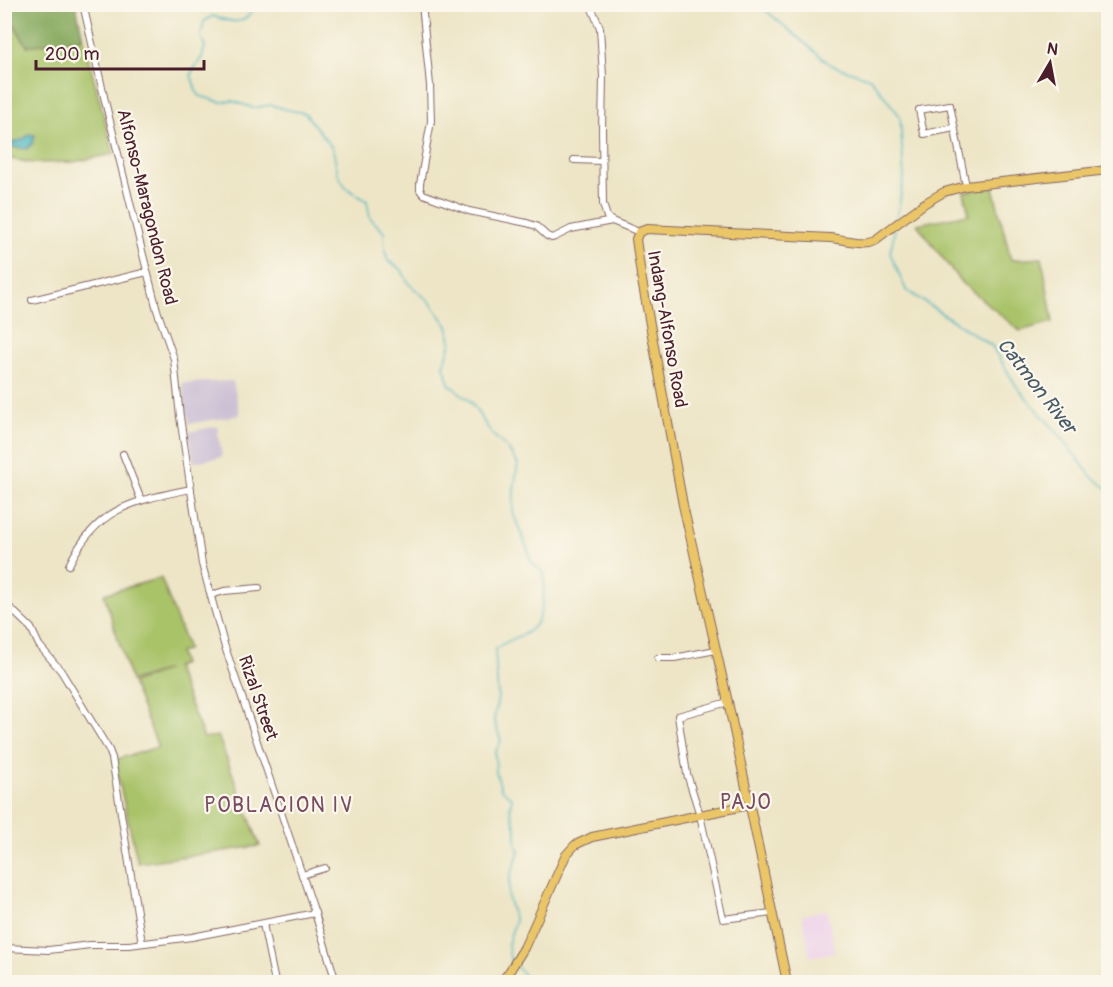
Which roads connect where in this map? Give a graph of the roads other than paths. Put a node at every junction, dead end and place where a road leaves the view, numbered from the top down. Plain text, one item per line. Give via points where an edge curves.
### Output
1 (83, 4) edge
2 (422, 4) edge
3 (590, 4) edge
4 (954, 128) junction
5 (574, 160) dead end
6 (602, 161) junction
7 (1108, 170) edge
8 (966, 186) junction
9 (612, 221) junction
10 (639, 232) junction
11 (147, 272) junction
12 (32, 300) dead end
13 (180, 417) joint
14 (123, 454) dead end
15 (191, 489) junction
16 (141, 500) junction
17 (69, 565) dead end
18 (259, 588) dead end
19 (210, 595) junction
20 (4, 596) edge
21 (716, 650) junction
22 (658, 658) dead end
23 (728, 702) junction
24 (749, 805) junction
25 (700, 815) junction
26 (325, 868) dead end
27 (302, 875) junction
28 (772, 912) junction
29 (315, 913) junction
30 (263, 924) junction
31 (142, 943) junction
32 (4, 948) edge
33 (275, 982) edge
34 (336, 982) edge
35 (501, 982) edge
36 (787, 982) edge

1 - 11 street, Alfonso-Maragondon Road
2 - 9 street via 431,121 420,184 423,194 469,211 536,226 552,238 571,229
3 - 6 street via 600,28
4 - 4 street via 924,134 919,110 950,105
4 - 8 street
5 - 6 street
6 - 9 street via 603,204
7 - 8 main road, Indang-Alfonso Road
8 - 10 main road, Indang-Alfonso Road via 944,192 869,242 697,231
9 - 10 street
10 - 21 main road, Indang-Alfonso Road via 636,239 641,275 683,505
11 - 12 street
11 - 13 street, Alfonso-Maragondon Road via 174,359
13 - 15 street, Rizal Street
14 - 16 street
15 - 16 street
15 - 19 street, Rizal Street
16 - 17 street via 105,517 79,546
18 - 19 street
19 - 27 street, Rizal Street
20 - 31 street via 61,671 109,750
21 - 22 street
21 - 23 main road, Indang-Alfonso Road
23 - 24 main road, Indang-Alfonso Road
23 - 25 street via 678,716 687,774
24 - 25 main road
24 - 28 main road, Indang-Alfonso Road
25 - 28 street via 723,919
25 - 35 main road via 592,837 575,845 566,855 523,951
26 - 27 street
27 - 29 street, Rizal Street
28 - 36 main road, Indang-Alfonso Road
29 - 30 street
29 - 34 street, Rizal Street
30 - 31 street
30 - 33 street
31 - 32 street via 49,950

